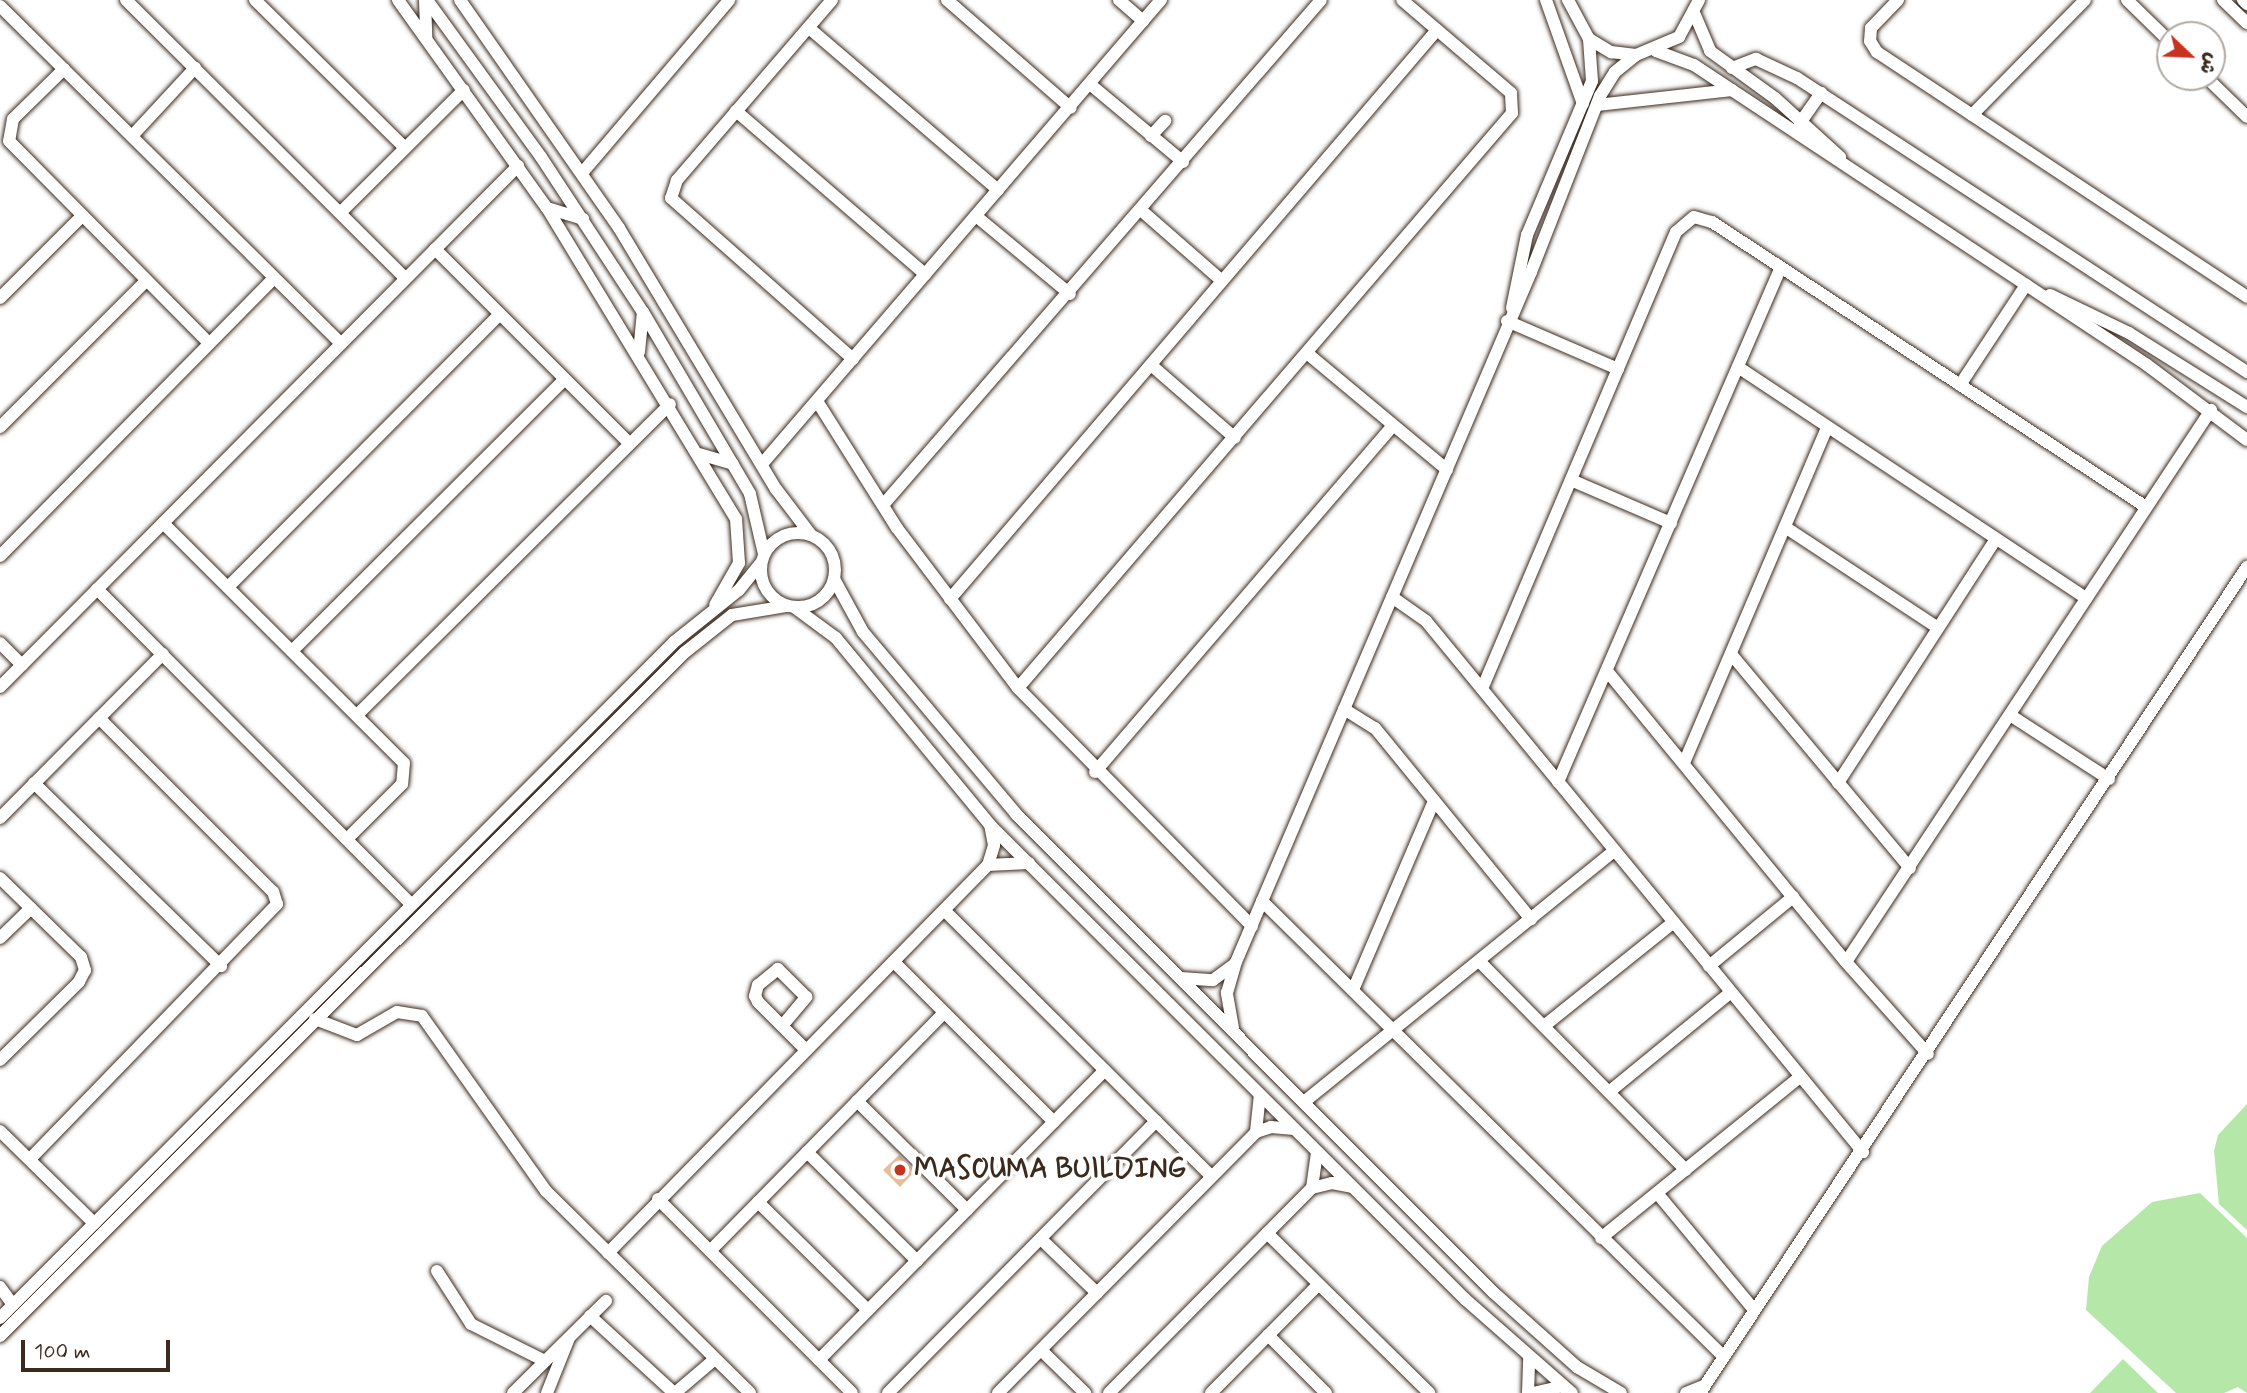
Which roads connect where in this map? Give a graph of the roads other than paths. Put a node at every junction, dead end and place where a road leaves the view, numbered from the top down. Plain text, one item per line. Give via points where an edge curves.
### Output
1 (126, 0) edge
2 (256, 0) edge
3 (398, 0) edge
4 (426, 0) edge
5 (460, 0) edge
6 (730, 0) edge
7 (832, 0) edge
8 (947, 0) edge
9 (1119, 0) edge
10 (1161, 0) edge
11 (1321, 0) edge
12 (1402, 0) edge
13 (1546, 0) edge
14 (1568, 0) edge
15 (1699, 0) edge
16 (1898, 0) edge
17 (2085, 0) edge
18 (2127, 0) edge
19 (2223, 0) edge
20 (2243, 0) edge
21 (2247, 4) edge
22 (0, 6) edge
23 (1695, 15) junction
24 (1143, 21) junction
25 (2247, 23) edge
26 (808, 28) junction
27 (2156, 28) edge
28 (1437, 30) junction
29 (426, 37) junction
30 (1589, 38) junction
31 (1656, 51) junction
32 (1636, 55) junction
33 (195, 68) junction
34 (1732, 68) junction
35 (64, 69) junction
36 (1091, 85) junction
37 (464, 90) junction
38 (1732, 90) junction
39 (2220, 91) edge
40 (1821, 93) junction
41 (1590, 105) junction
42 (1071, 108) junction
43 (736, 111) junction
44 (1972, 115) junction
45 (2247, 117) edge
46 (1166, 121) dead end
47 (1800, 122) junction
48 (132, 136) junction
49 (1151, 136) junction
50 (404, 147) junction
51 (1183, 162) junction
52 (518, 166) junction
53 (1855, 172) junction
54 (582, 173) junction
55 (998, 190) junction
56 (547, 208) junction
57 (1142, 211) junction
58 (341, 212) junction
59 (82, 216) junction
60 (976, 216) junction
61 (583, 219) junction
62 (435, 249) junction
63 (1781, 267) junction
64 (925, 274) junction
65 (274, 278) junction
66 (405, 278) junction
67 (146, 281) junction
68 (1223, 281) junction
69 (2025, 285) junction
70 (1070, 294) junction
71 (2247, 297) edge
72 (0, 298) edge
73 (643, 312) junction
74 (500, 314) junction
75 (1507, 321) junction
76 (209, 343) junction
77 (340, 343) junction
78 (639, 352) junction
79 (1308, 354) junction
80 (853, 359) junction
81 (1150, 365) junction
82 (1738, 367) junction
83 (1618, 369) junction
84 (2247, 372) edge
85 (565, 379) junction
86 (1960, 385) junction
87 (817, 401) junction
88 (670, 404) junction
89 (2247, 407) edge
90 (2211, 410) junction
91 (0, 427) edge
92 (1392, 427) junction
93 (1828, 427) junction
94 (1236, 438) junction
95 (2247, 440) edge
96 (628, 442) junction
97 (699, 454) junction
98 (733, 464) junction
99 (762, 464) junction
100 (1447, 470) junction
101 (1571, 480) junction
102 (883, 505) junction
103 (2146, 507) junction
104 (163, 523) junction
105 (1671, 523) junction
106 (1784, 527) junction
107 (811, 535) junction
108 (1996, 539) junction
109 (0, 556) edge
110 (762, 559) junction
111 (2247, 567) edge
112 (834, 579) junction
113 (228, 587) junction
114 (97, 589) junction
115 (1392, 597) junction
116 (950, 598) junction
117 (2086, 598) junction
118 (790, 606) junction
119 (710, 613) junction
120 (1938, 628) junction
121 (0, 643) edge
122 (292, 651) junction
123 (163, 654) junction
124 (1731, 654) junction
125 (22, 665) junction
126 (1607, 671) junction
127 (0, 687) edge
128 (1018, 688) junction
129 (1482, 689) junction
130 (1343, 709) junction
131 (357, 715) junction
132 (2011, 715) junction
133 (99, 718) junction
134 (1684, 763) junction
135 (1095, 772) junction
136 (2109, 779) junction
137 (1558, 782) junction
138 (34, 783) junction
139 (1838, 783) junction
140 (1434, 801) junction
141 (0, 817) edge
142 (990, 825) junction
143 (348, 838) junction
144 (1614, 851) junction
145 (1029, 863) junction
146 (988, 865) junction
147 (1910, 869) junction
148 (0, 878) edge
149 (1793, 897) junction
150 (1262, 901) junction
151 (411, 904) junction
152 (30, 908) junction
153 (944, 910) junction
154 (1531, 919) junction
155 (1674, 922) junction
156 (1252, 926) junction
157 (0, 938) edge
158 (1479, 961) junction
159 (894, 962) junction
160 (1236, 962) junction
161 (1846, 962) junction
162 (221, 966) junction
163 (1709, 966) junction
164 (1181, 978) junction
165 (1353, 990) junction
166 (1730, 993) junction
167 (944, 1013) junction
168 (315, 1019) junction
169 (782, 1026) junction
170 (1544, 1026) junction
171 (1393, 1031) junction
172 (1235, 1033) junction
173 (806, 1050) junction
174 (1928, 1054) junction
175 (0, 1060) edge
176 (1105, 1070) junction
177 (1800, 1077) junction
178 (1609, 1092) junction
179 (1260, 1095) junction
180 (857, 1101) junction
181 (1304, 1102) junction
182 (1156, 1121) junction
183 (1054, 1122) junction
184 (1295, 1129) junction
185 (0, 1131) edge
186 (1256, 1132) junction
187 (807, 1152) junction
188 (1863, 1152) junction
189 (1317, 1153) junction
190 (30, 1159) junction
191 (1686, 1170) junction
192 (1211, 1177) junction
193 (1311, 1188) junction
194 (1354, 1188) junction
195 (1657, 1193) junction
196 (658, 1199) junction
197 (758, 1202) junction
198 (967, 1210) junction
199 (94, 1223) junction
200 (1267, 1233) junction
201 (1601, 1238) junction
202 (1041, 1239) junction
203 (710, 1251) junction
204 (608, 1253) junction
205 (917, 1261) junction
206 (437, 1271) dead end
207 (1319, 1284) junction
208 (0, 1287) edge
209 (1097, 1293) junction
210 (606, 1301) dead end
211 (13, 1305) junction
212 (868, 1310) junction
213 (1754, 1310) junction
214 (1, 1315) edge
215 (590, 1316) junction
216 (1268, 1335) junction
217 (0, 1336) edge
218 (570, 1336) junction
219 (1041, 1350) junction
220 (1723, 1356) junction
221 (1529, 1357) junction
222 (715, 1359) junction
223 (819, 1360) junction
224 (545, 1361) junction
225 (1702, 1389) edge
226 (1219, 1390) edge
227 (1568, 1391) edge
228 (513, 1393) edge
229 (547, 1393) edge
230 (675, 1393) edge
231 (750, 1393) edge
232 (852, 1393) edge
233 (888, 1393) edge
234 (999, 1393) edge
235 (1085, 1393) edge
236 (1109, 1393) edge
237 (1326, 1393) edge
238 (1429, 1393) edge
239 (1530, 1393) edge
240 (1622, 1393) edge
241 (1686, 1393) edge

1 - 33 street
2 - 50 street
3 - 29 street
4 - 29 street
4 - 61 street
5 - 54 street
6 - 54 street
7 - 26 street
8 - 42 street
9 - 24 street
10 - 24 street
11 - 51 street
12 - 28 street
13 - 41 street
14 - 30 street
15 - 23 street
16 - 44 street via 1871,28 1874,49
17 - 44 street
18 - 27 street
19 - 25 street
20 - 21 street
22 - 35 street
23 - 31 street via 1679,37
23 - 34 street via 1704,43
24 - 36 street
26 - 43 street
26 - 55 street
28 - 68 street
28 - 79 street via 1511,93 1514,109
29 - 37 street
30 - 32 street via 1611,51
30 - 41 street via 1594,70
31 - 32 street
31 - 38 street via 1694,65
32 - 41 street via 1615,72
33 - 48 street
33 - 58 street
34 - 40 street via 1756,59
34 - 47 street
35 - 48 street
35 - 59 street via 13,119 8,135
36 - 42 street
36 - 49 street
37 - 50 street
37 - 52 street
38 - 41 street
38 - 53 street
39 - 45 street
40 - 47 street
40 - 84 street
41 - 75 street
42 - 55 street
43 - 64 street
43 - 80 street via 674,185 673,203
44 - 71 street
46 - 49 street
47 - 53 street
48 - 65 street
49 - 51 street
50 - 58 street
51 - 57 street
52 - 56 street
52 - 62 street
53 - 69 street
54 - 99 street via 657,286
55 - 60 street
56 - 61 street
56 - 78 street
57 - 68 street
57 - 70 street
58 - 66 street
59 - 67 street
59 - 72 street
60 - 64 street
60 - 70 street
61 - 73 street
62 - 66 street
62 - 74 street
63 - 82 street
63 - 83 street via 1708,219 1685,220
63 - 86 street
64 - 80 street
65 - 76 street
65 - 77 street
66 - 77 street
67 - 76 street
67 - 91 street
68 - 81 street
69 - 86 street
69 - 89 street via 2129,333
69 - 90 street
70 - 102 street
73 - 78 street
73 - 98 street
74 - 85 street
74 - 113 street
75 - 83 street
75 - 100 street
76 - 109 street
77 - 104 street
78 - 88 street
79 - 92 street
79 - 94 street
80 - 87 street
81 - 94 street
81 - 116 street
82 - 93 street
82 - 105 street
83 - 101 street
85 - 96 street
85 - 122 street
86 - 103 street
87 - 99 street
87 - 102 street
88 - 96 street
88 - 97 street
90 - 95 street
90 - 103 street
92 - 100 street
92 - 135 street
93 - 106 street
93 - 108 street
94 - 128 street
96 - 131 street
97 - 98 street
97 - 119 street via 736,519 741,545 736,572
98 - 110 street via 755,506
99 - 107 street
100 - 115 street
101 - 105 street
101 - 129 street
102 - 116 street
103 - 117 street
104 - 113 street
104 - 114 street
105 - 126 street
106 - 120 street
106 - 124 street
107 - 110 street via 789,533
107 - 112 street via 833,558
108 - 117 street
108 - 120 street
110 - 118 street via 766,589
110 - 119 street
111 - 136 street
112 - 118 street via 819,600
112 - 164 street via 863,632 972,765
113 - 122 street
114 - 123 street
114 - 125 street
115 - 129 street via 1420,615
115 - 130 street
116 - 128 street
117 - 132 street
118 - 142 street via 836,638
118 - 168 street via 732,615 684,653
119 - 151 street
120 - 139 street
121 - 125 street
122 - 131 street
123 - 133 street
123 - 143 street
124 - 134 street
124 - 139 street
125 - 127 street
126 - 134 street
126 - 137 street
128 - 135 street
129 - 137 street
130 - 140 street via 1375,728
130 - 150 street
131 - 143 street via 402,759 406,774
132 - 136 street
132 - 147 street
133 - 138 street
133 - 162 street via 276,899 271,916
134 - 149 street
135 - 156 street
136 - 174 street
137 - 144 street
138 - 141 street
138 - 162 street
139 - 147 street
140 - 154 street
140 - 165 street
142 - 145 street
142 - 146 street via 995,845
143 - 151 street
144 - 154 street
144 - 155 street
145 - 146 street
145 - 179 street
146 - 153 street
147 - 161 street
148 - 152 street
149 - 161 street
149 - 163 street
150 - 156 street
150 - 165 street
151 - 199 street
152 - 157 street
152 - 175 street via 81,957 84,975
153 - 159 street
153 - 176 street
154 - 158 street
155 - 163 street
155 - 170 street
156 - 160 street
158 - 170 street
158 - 171 street
159 - 167 street
159 - 173 street
160 - 164 street via 1213,980
160 - 172 street via 1227,1002
161 - 174 street
162 - 190 street
163 - 166 street
164 - 172 street
165 - 171 street
166 - 177 street
166 - 178 street
167 - 180 street
167 - 183 street
168 - 204 street via 357,1035 397,1012 422,1016 546,1191
168 - 217 street
169 - 169 street via 806,997 778,969 754,993
169 - 173 street
170 - 178 street
171 - 181 street
171 - 201 street
172 - 181 street
173 - 196 street
174 - 188 street
176 - 182 street
176 - 183 street
177 - 188 street
177 - 191 street
178 - 191 street
179 - 184 street
179 - 186 street
180 - 187 street
180 - 198 street
181 - 240 street via 1517,1314 1577,1367
182 - 192 street
182 - 202 street
183 - 198 street
184 - 186 street via 1271,1127
184 - 189 street
185 - 190 street
186 - 192 street
187 - 197 street
187 - 205 street
188 - 213 street
189 - 193 street
189 - 194 street
190 - 199 street
191 - 195 street
192 - 209 street
193 - 194 street via 1332,1183
193 - 200 street
194 - 221 street
195 - 201 street
195 - 213 street
196 - 203 street
196 - 204 street
197 - 203 street
197 - 212 street
198 - 205 street
199 - 211 street
200 - 207 street
200 - 236 street
201 - 220 street
202 - 209 street
202 - 233 street
203 - 223 street
204 - 222 street
205 - 212 street
206 - 224 street via 471,1324
207 - 216 street
207 - 238 street
208 - 211 street
209 - 219 street
210 - 215 street
211 - 214 street
212 - 223 street
213 - 220 street
215 - 218 street
215 - 230 street
216 - 226 street
216 - 237 street
218 - 224 street
218 - 229 street
219 - 234 street
219 - 235 street
220 - 225 street
221 - 227 street
221 - 239 street
222 - 230 street
222 - 231 street
223 - 232 street
224 - 228 street
225 - 241 street
227 - 239 street

